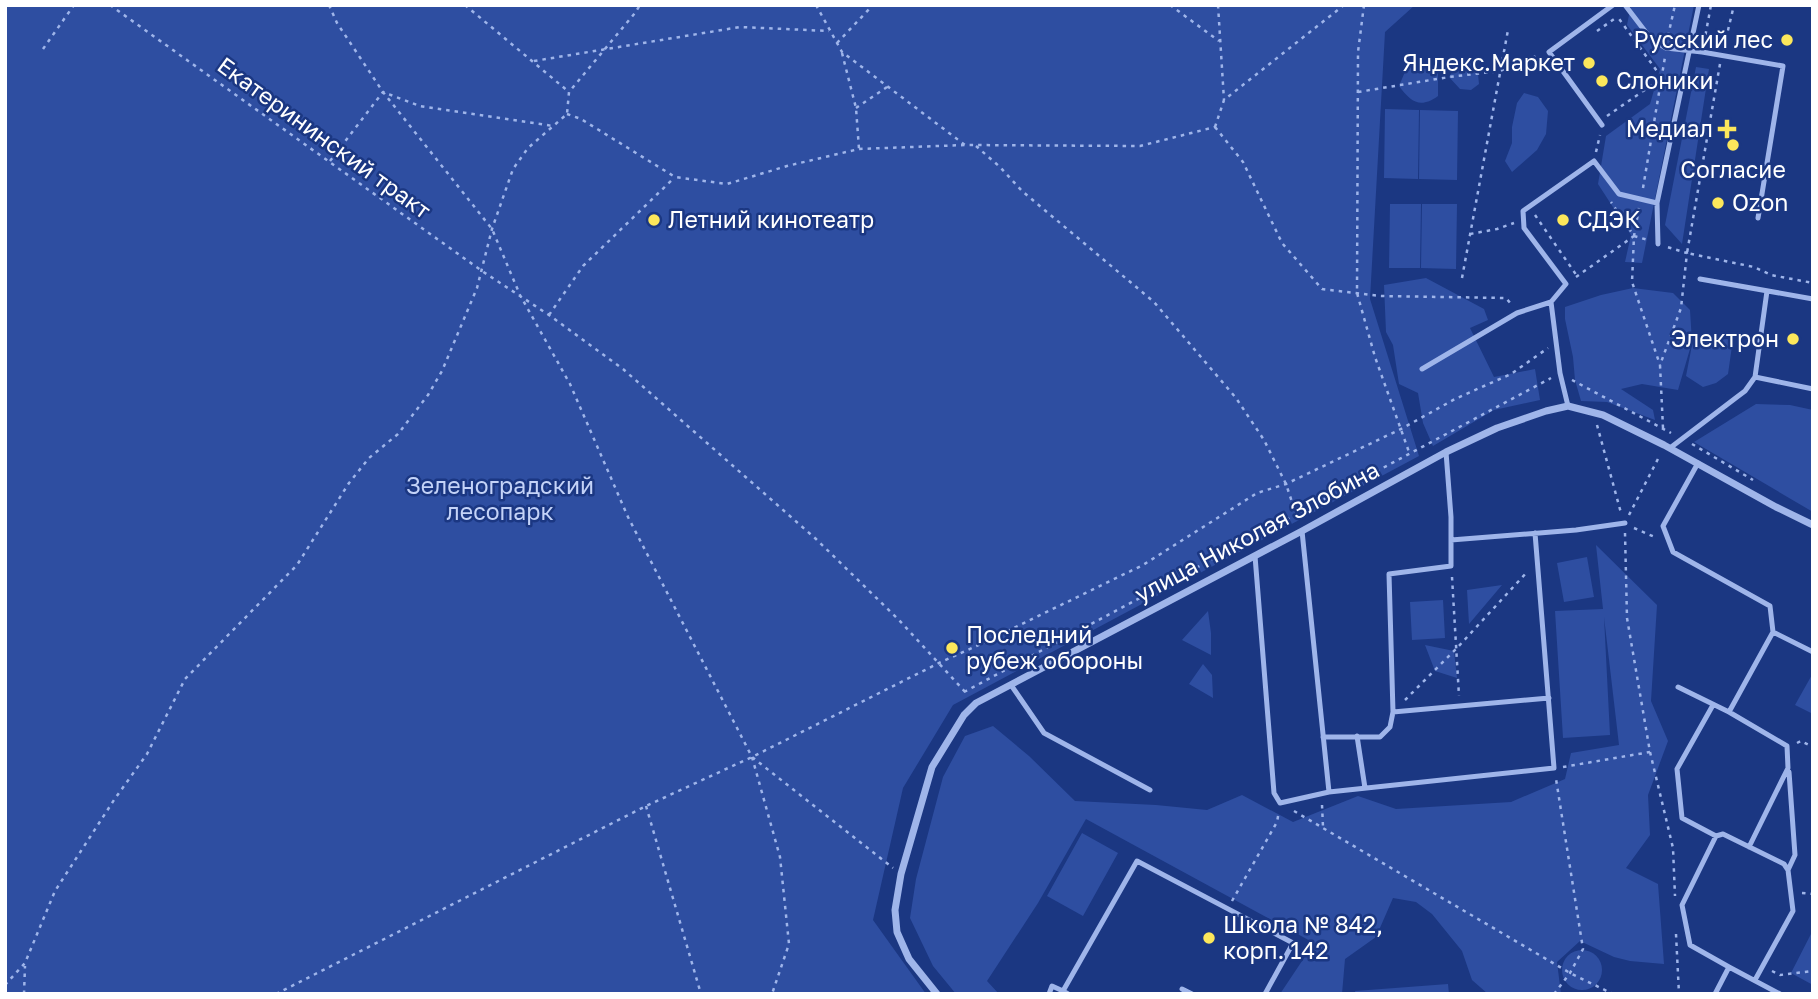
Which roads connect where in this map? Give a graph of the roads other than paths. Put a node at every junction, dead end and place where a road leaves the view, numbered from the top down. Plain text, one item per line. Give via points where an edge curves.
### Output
1 (1615, 5) edge
2 (1625, 5) edge
3 (1699, 5) edge
4 (1689, 51) junction
5 (1602, 125) dead end
6 (1657, 202) junction
7 (1758, 218) dead end
8 (1658, 244) road end
9 (1700, 279) dead end
10 (1767, 291) junction
11 (1813, 299) edge
12 (1551, 302) junction
13 (1422, 369) dead end
14 (1755, 377) junction
15 (1813, 389) edge
16 (1569, 406) junction
17 (1667, 447) junction
18 (1446, 452) junction
19 (1698, 463) junction
20 (1625, 523) road end
21 (1813, 526) edge
22 (1302, 531) junction
23 (1535, 533) junction
24 (1451, 540) junction
25 (1255, 556) junction
26 (1773, 632) junction
27 (1813, 652) edge
28 (1011, 685) junction
29 (1678, 687) dead end
30 (1549, 698) junction
31 (1713, 705) junction
32 (1393, 712) junction
33 (1729, 712) junction
34 (1357, 736) junction
35 (1323, 737) junction
36 (1788, 768) junction
37 (1365, 788) junction
38 (1150, 790) dead end
39 (1329, 792) junction
40 (1716, 836) junction
41 (1749, 847) junction
42 (1788, 870) junction
43 (1729, 967) junction
44 (1755, 980) junction
45 (1182, 989) dead end
46 (1065, 992) edge
47 (937, 994) edge
48 (1049, 994) edge
49 (1192, 994) edge
50 (1265, 994) edge
51 (1715, 994) edge
52 (1780, 994) edge

1 - 5 lane via 1549,51
2 - 4 lane via 1651,39 1666,48
3 - 4 lane
4 - 6 lane
4 - 7 lane via 1783,66
6 - 8 lane
6 - 12 lane via 1619,194 1594,161 1523,211 1524,228 1566,284
9 - 10 lane
10 - 11 lane
10 - 14 lane
12 - 13 lane via 1517,313
12 - 16 lane
14 - 15 lane
14 - 17 lane via 1745,391
16 - 17 street, улица Николая Злобина via 1603,415
16 - 18 street, улица Николая Злобина via 1497,428
17 - 19 street, улица Николая Злобина
18 - 22 street, улица Николая Злобина
18 - 24 lane
19 - 21 street, улица Николая Злобина
19 - 26 lane via 1663,526 1674,552 1770,606
20 - 23 lane
22 - 25 street, улица Николая Злобина
22 - 35 lane
23 - 24 lane
23 - 30 lane
24 - 32 lane via 1451,566 1390,574
25 - 28 street, улица Николая Злобина
25 - 39 lane via 1274,793 1280,803
26 - 27 lane
26 - 33 lane
28 - 38 lane via 1044,733
28 - 47 street, улица Николая Злобина via 976,703 964,715 932,767 901,874 897,932 909,959
29 - 31 lane
30 - 32 lane
30 - 37 lane via 1554,768
31 - 33 lane
31 - 40 lane via 1677,769 1682,818
32 - 34 lane via 1390,727 1380,737
33 - 36 lane via 1787,746
34 - 35 lane
34 - 37 lane
35 - 39 lane
36 - 41 lane
36 - 42 lane via 1795,855
37 - 39 lane
40 - 41 lane via 1723,834
40 - 43 lane via 1682,905 1690,945
41 - 42 lane
42 - 44 lane via 1793,911
43 - 44 lane
43 - 51 lane
44 - 52 lane
45 - 49 lane
46 - 48 lane via 1052,986
46 - 50 lane via 1138,861 1293,943

